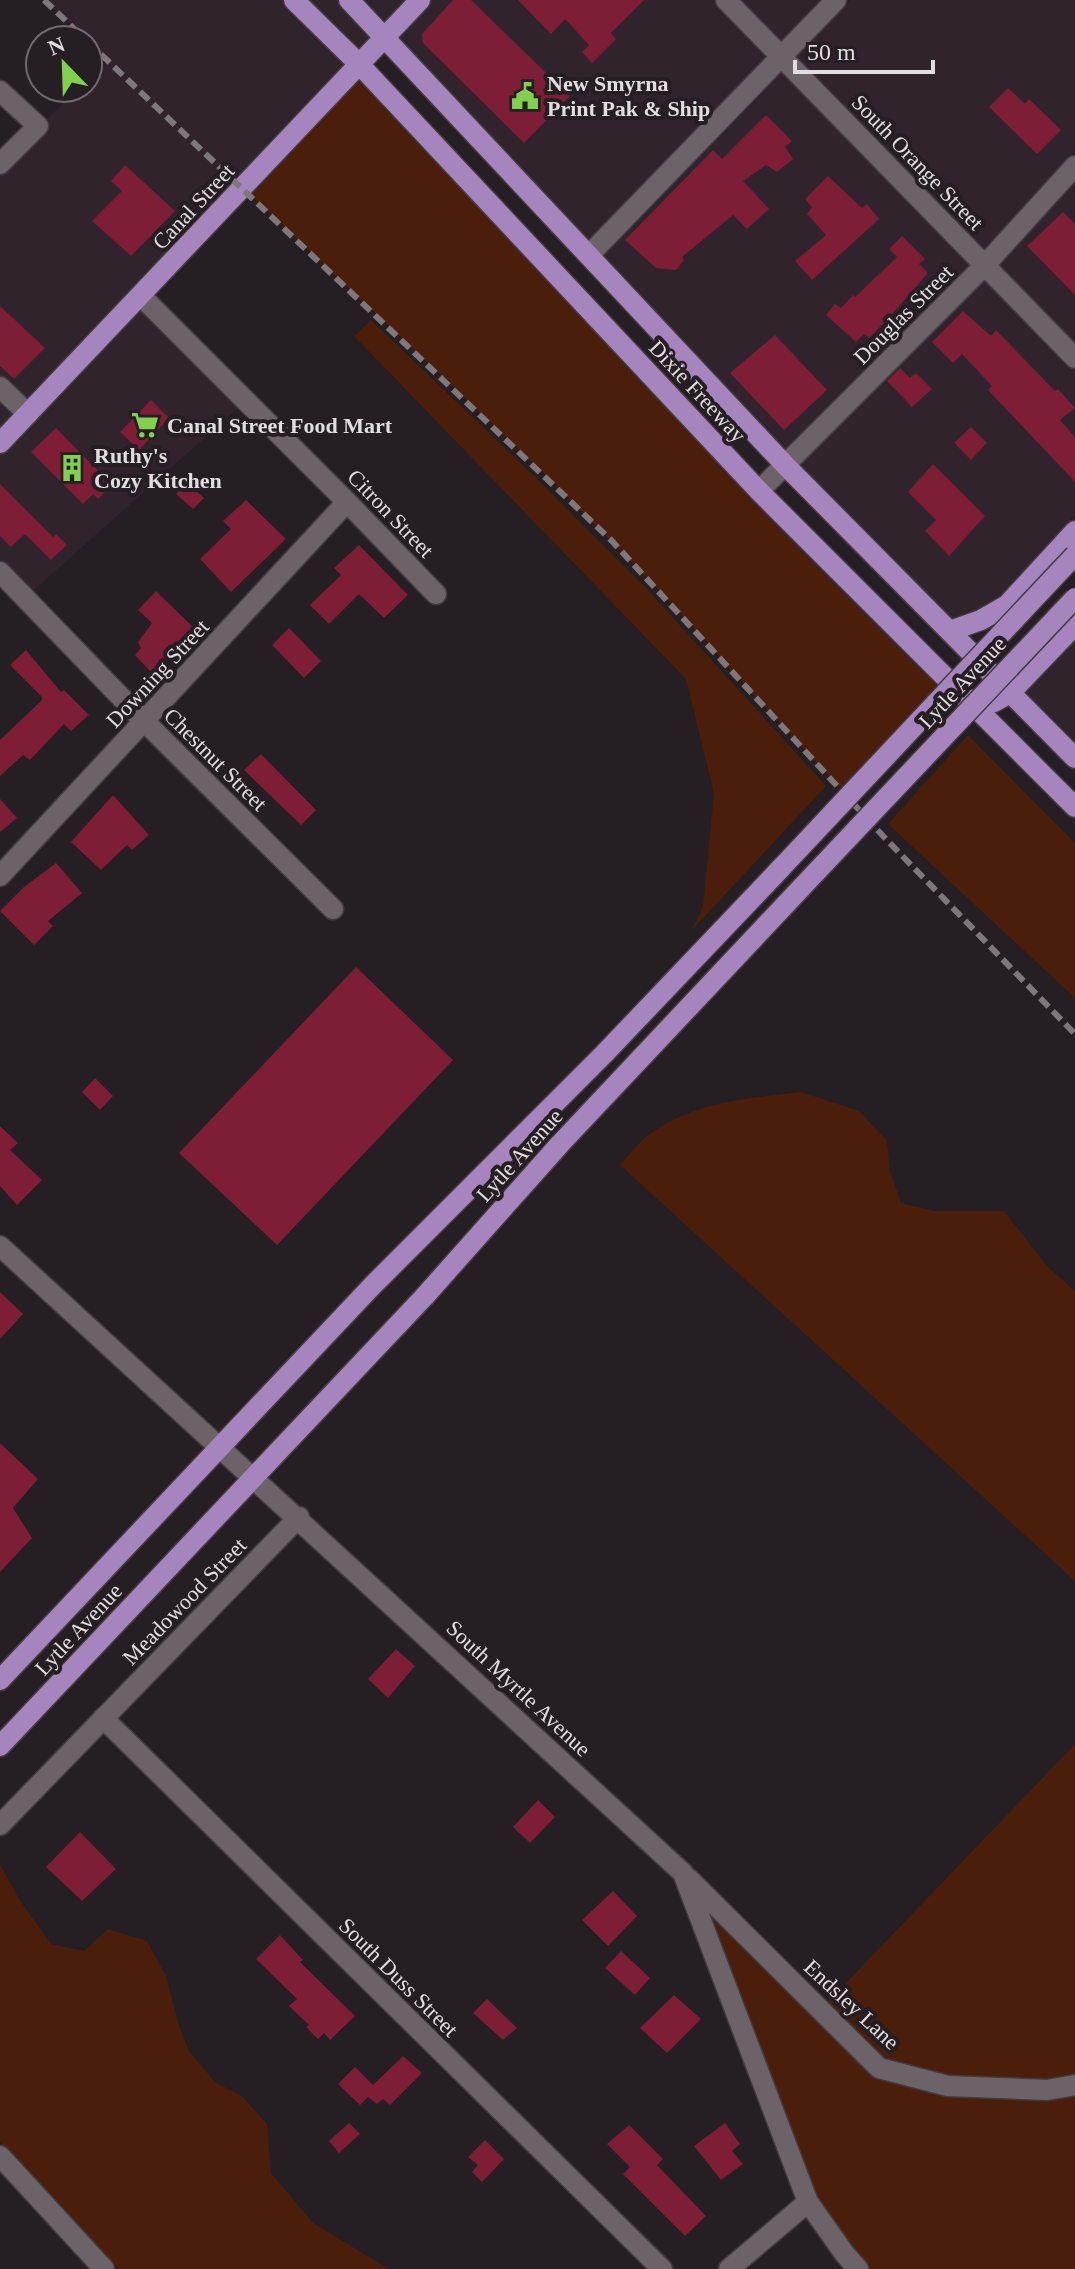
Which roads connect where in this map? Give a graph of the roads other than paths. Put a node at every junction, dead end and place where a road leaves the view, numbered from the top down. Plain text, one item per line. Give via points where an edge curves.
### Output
1 (294, 0) edge
2 (349, 0) edge
3 (420, 0) edge
4 (726, 0) edge
5 (836, 0) edge
6 (385, 37) junction
7 (783, 57) junction
8 (359, 64) junction
9 (0, 91) edge
10 (0, 164) edge
11 (1075, 166) edge
12 (589, 255) junction
13 (985, 265) junction
14 (141, 296) junction
15 (1075, 358) edge
16 (0, 387) edge
17 (28, 414) junction
18 (0, 443) edge
19 (786, 466) junction
20 (759, 491) junction
21 (347, 502) junction
22 (1075, 531) edge
23 (1075, 555) edge
24 (0, 572) edge
25 (436, 594) dead end
26 (1075, 598) edge
27 (1007, 605) junction
28 (1075, 625) edge
29 (950, 631) junction
30 (977, 658) junction
31 (1010, 693) junction
32 (974, 705) junction
33 (145, 722) junction
34 (1075, 758) edge
35 (1075, 807) edge
36 (0, 876) edge
37 (333, 909) dead end
38 (0, 1246) edge
39 (221, 1446) junction
40 (254, 1476) junction
41 (299, 1517) junction
42 (0, 1680) edge
43 (103, 1718) junction
44 (0, 1746) edge
45 (0, 1825) edge
46 (683, 1873) junction
47 (1075, 2085) edge
48 (0, 2156) edge
49 (808, 2202) junction
50 (104, 2269) edge
51 (662, 2269) edge
52 (729, 2269) edge
53 (858, 2269) edge

1 - 8 main road, Dixie Freeway
2 - 6 main road, Dixie Freeway
3 - 6 main road, Canal Street
4 - 7 street, South Orange Street
5 - 7 street
6 - 8 main road, Canal Street
6 - 12 main road, Dixie Freeway
7 - 12 street
7 - 13 street, South Orange Street
8 - 14 main road, Canal Street
8 - 20 main road, Dixie Freeway
9 - 10 street via 38,126
11 - 13 street, Douglas Street
12 - 19 main road, Dixie Freeway
13 - 15 street, South Orange Street
13 - 19 street, Douglas Street
14 - 17 main road, Canal Street
14 - 21 street, Citron Street
16 - 17 street
17 - 18 main road, Canal Street
19 - 20 street, Douglas Street
19 - 29 main road, Dixie Freeway
20 - 32 main road, Dixie Freeway
21 - 25 street, Citron Street
21 - 33 street, Downing Street
22 - 27 main road
23 - 39 main road, Lytle Avenue, bridge via 604,1054
24 - 33 street, Chestnut Street
26 - 40 main road, Lytle Avenue, bridge
27 - 29 main road
27 - 30 main road via 986,633
28 - 31 main road
29 - 30 main road, Dixie Freeway
30 - 31 main road, Dixie Freeway
30 - 32 main road
31 - 32 main road
31 - 34 main road, Dixie Freeway
32 - 35 main road, Dixie Freeway
33 - 36 street, Downing Street
33 - 37 street, Chestnut Street
38 - 39 street, South Myrtle Avenue
39 - 40 street, South Myrtle Avenue
39 - 42 main road, Lytle Avenue
40 - 41 street, South Myrtle Avenue
40 - 44 main road, Lytle Avenue
41 - 43 street, Meadowood Street
41 - 46 street, South Myrtle Avenue
43 - 45 street, Meadowood Street
43 - 51 street, South Duss Street
46 - 47 street, Endsley Lane via 879,2068 948,2086 1047,2090
46 - 49 street, South Myrtle Avenue
48 - 50 street
49 - 52 street
49 - 53 street, South Myrtle Avenue

